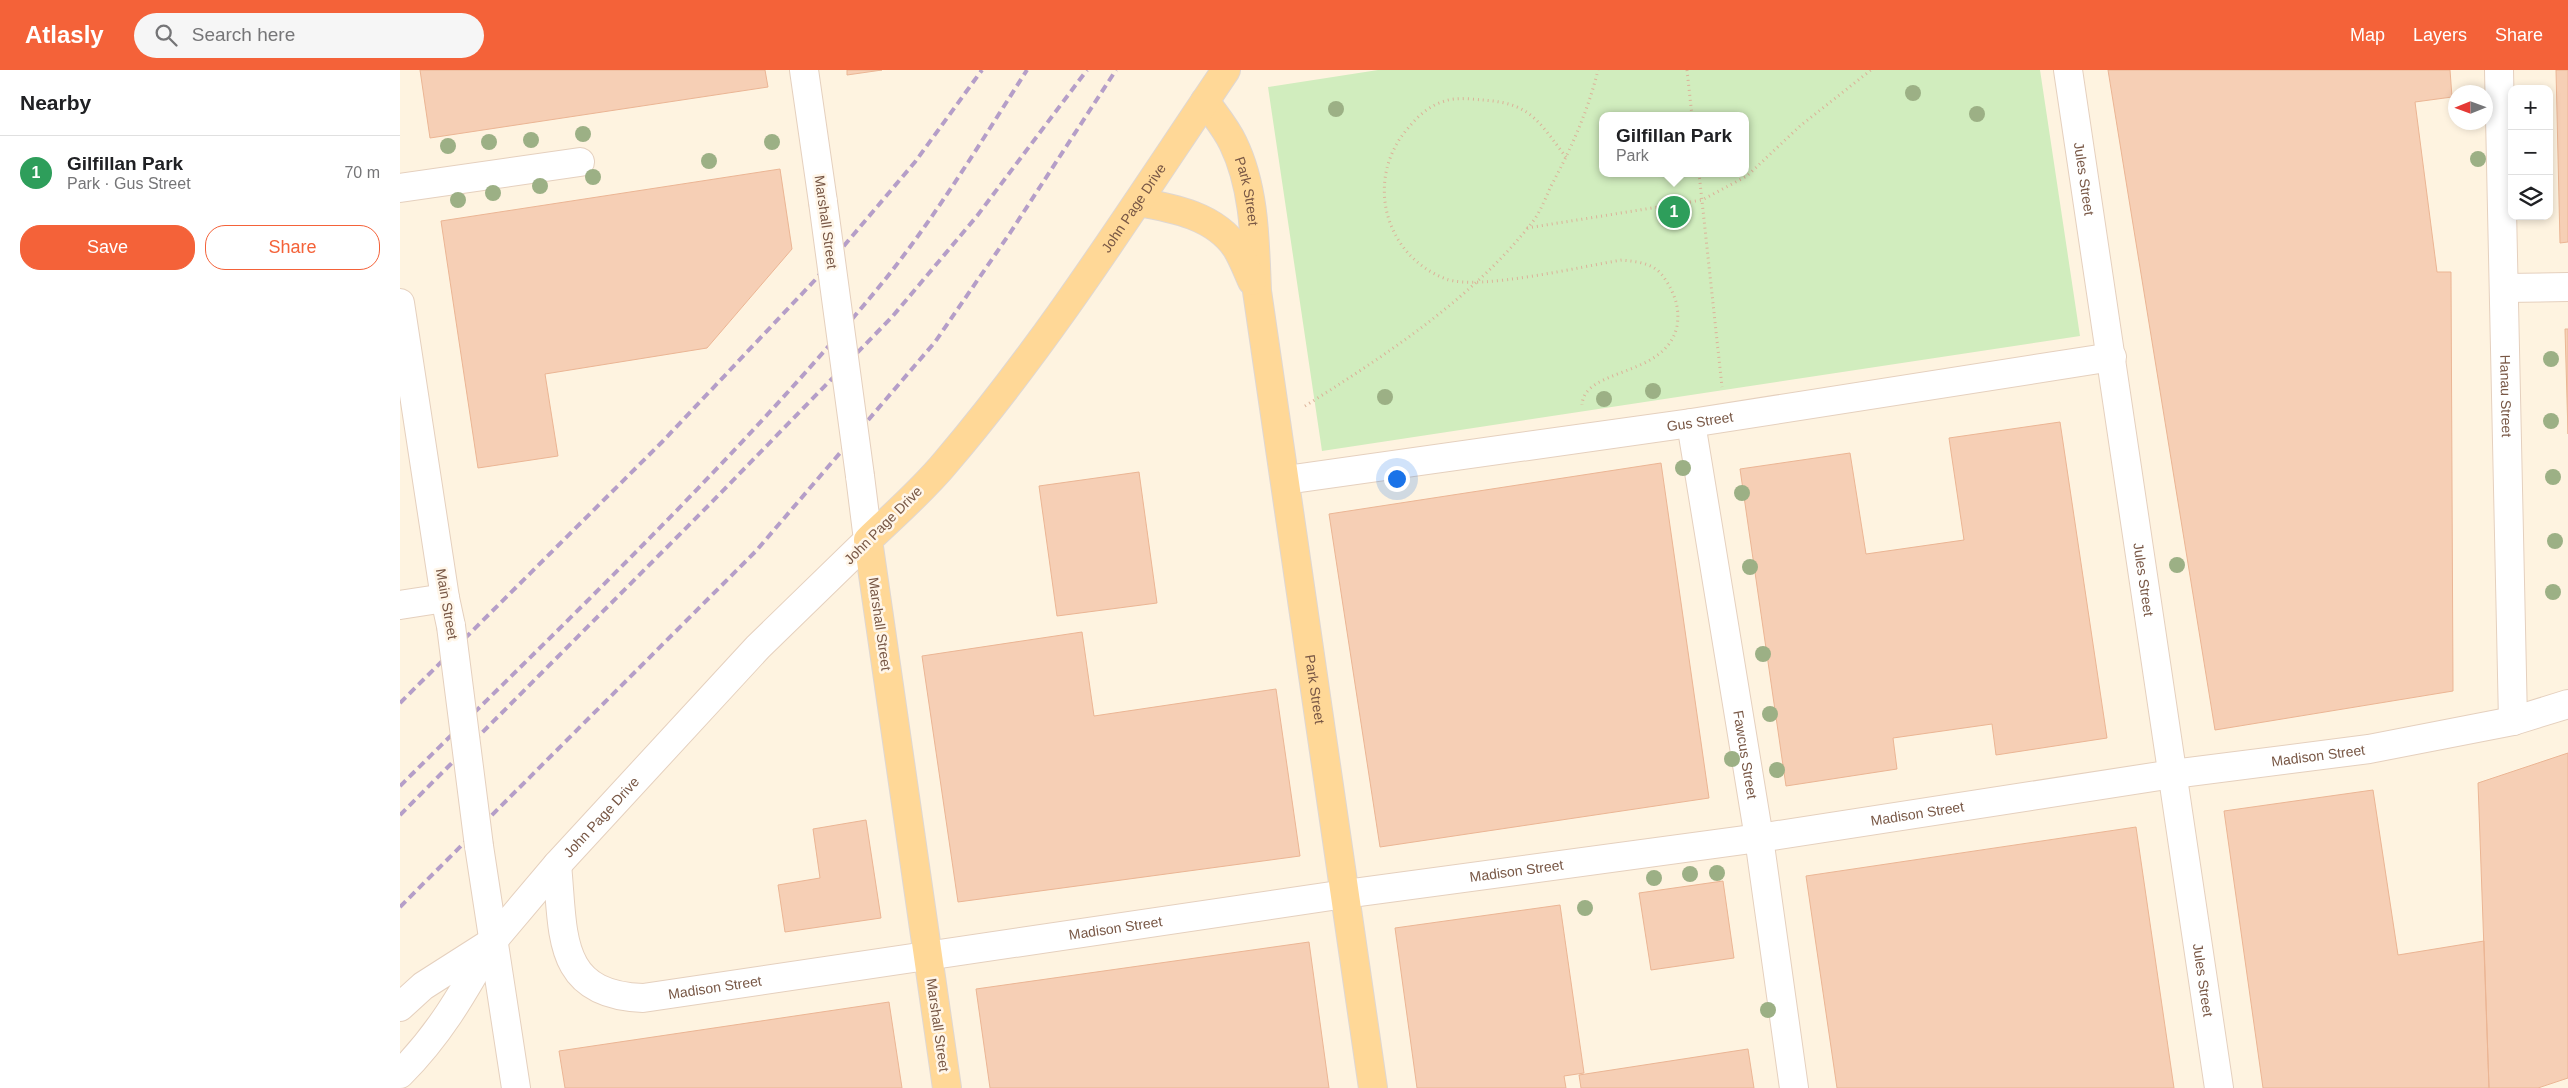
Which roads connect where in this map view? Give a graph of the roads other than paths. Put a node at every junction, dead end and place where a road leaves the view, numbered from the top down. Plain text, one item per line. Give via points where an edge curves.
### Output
1 (804, 70) edge
2 (1226, 70) edge
3 (2068, 70) edge
4 (2499, 70) edge
5 (1205, 101) junction
6 (580, 162) dead end
7 (400, 188) edge
8 (1138, 202) junction
9 (2568, 287) edge
10 (2504, 288) junction
11 (1257, 291) junction
12 (400, 303) edge
13 (2112, 357) junction
14 (1692, 423) junction
15 (1286, 480) junction
16 (868, 540) junction
17 (445, 598) junction
18 (400, 605) edge
19 (2568, 704) edge
20 (2513, 721) junction
21 (2173, 774) junction
22 (1759, 838) junction
23 (557, 865) junction
24 (1345, 894) junction
25 (492, 942) junction
26 (929, 957) junction
27 (400, 1007) edge
28 (400, 1074) edge
29 (516, 1088) edge
30 (947, 1088) edge
31 (1373, 1088) edge
32 (1794, 1088) edge
33 (2219, 1088) edge

1 - 16 street, Marshall Street, bridge
2 - 5 main road, John Page Drive
3 - 13 street, Jules Street
4 - 10 street, Hanau Street
5 - 8 main road, John Page Drive
5 - 11 main road, Park Street via 1233,142 1248,186
6 - 7 street
8 - 11 main road, Park Street via 1176,209 1210,223 1236,248
8 - 16 main road, John Page Drive via 1001,395 944,464
9 - 10 street
10 - 20 street, Hanau Street
11 - 15 main road, Park Street
12 - 17 street, Main Street
13 - 14 street, Gus Street
13 - 21 street, Jules Street
14 - 15 street, Gus Street
14 - 22 street, Fawcus Street
15 - 24 main road, Park Street
16 - 23 street, John Page Drive via 758,647
16 - 26 main road, Marshall Street
17 - 18 street
17 - 25 street, Main Street, bridge
19 - 20 street, Madison Street
20 - 21 street, Madison Street via 2369,749
21 - 22 street, Madison Street
21 - 33 street, Jules Street
22 - 24 street, Madison Street
22 - 32 street, Fawcus Street
23 - 25 street, John Page Drive
23 - 26 street, Madison Street via 564,941 569,957 587,982 601,991 621,997 643,998
24 - 26 street, Madison Street
24 - 31 main road, Park Street
25 - 27 street, John Page Drive via 423,986
25 - 28 street, John Page Drive via 445,1022
25 - 29 street, Main Street
26 - 30 main road, Marshall Street

